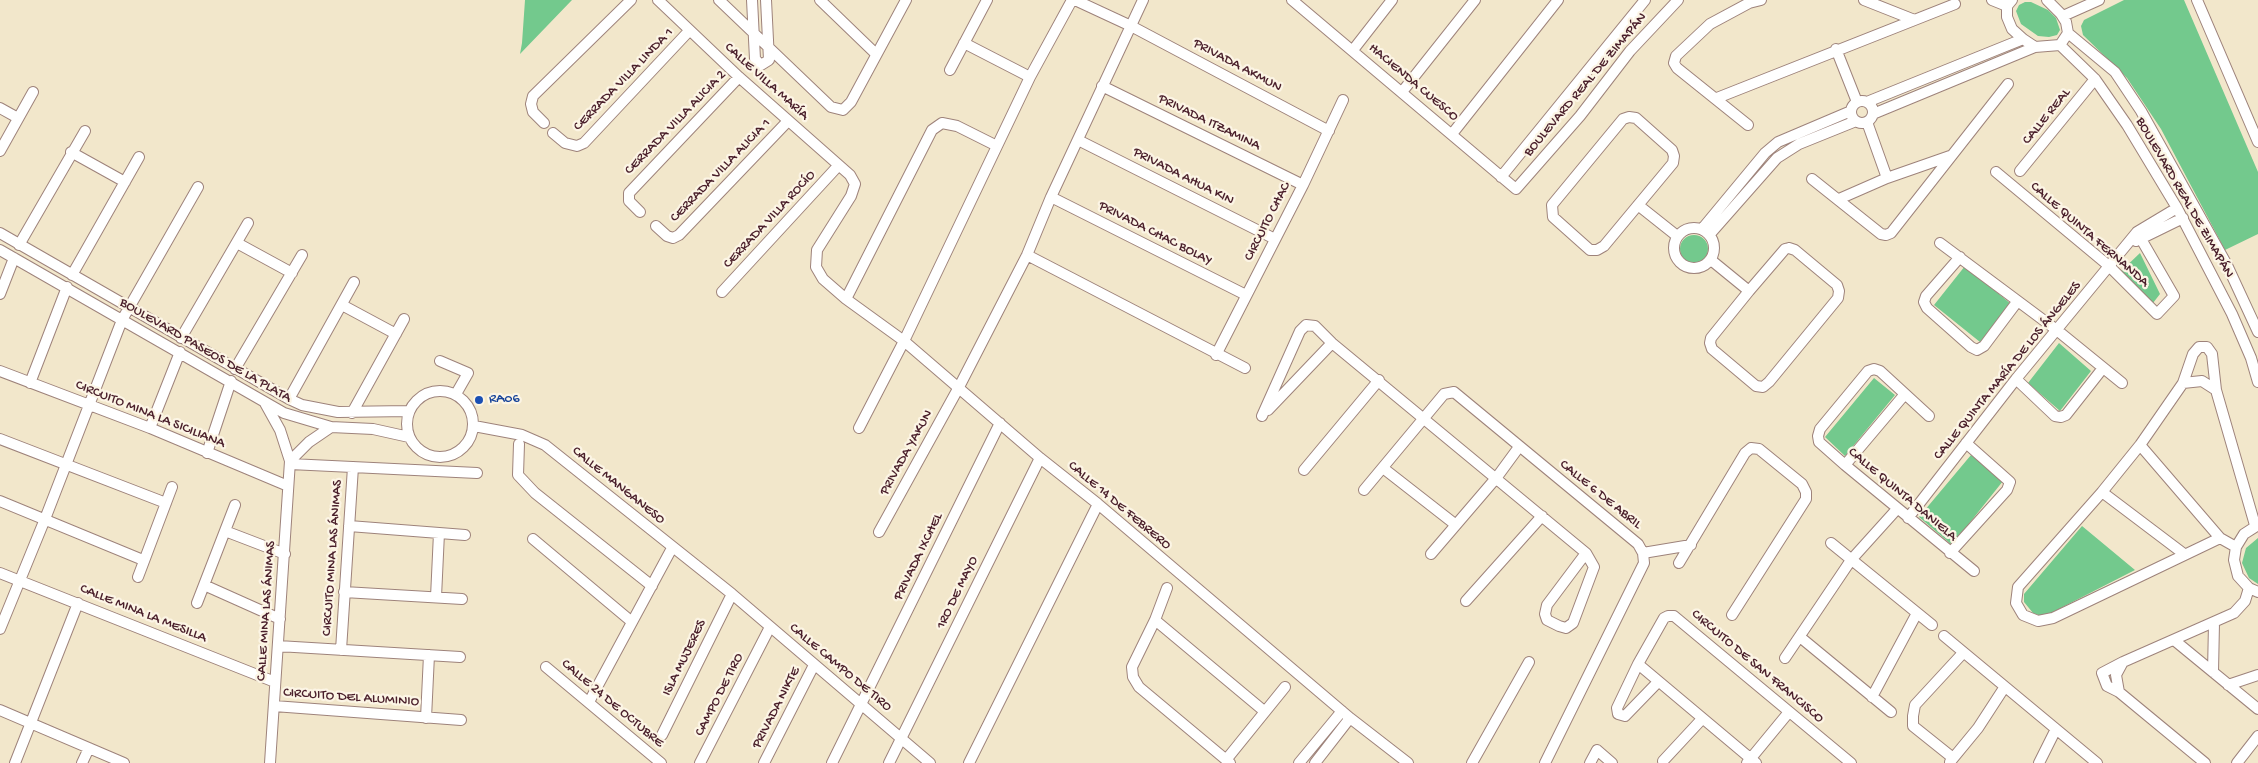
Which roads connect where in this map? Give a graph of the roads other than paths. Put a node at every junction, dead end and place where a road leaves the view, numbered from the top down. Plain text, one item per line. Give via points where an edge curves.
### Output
1 (632, 0) edge
2 (658, 0) edge
3 (719, 0) edge
4 (752, 0) edge
5 (766, 0) edge
6 (820, 0) edge
7 (906, 0) edge
8 (987, 0) edge
9 (1074, 0) edge
10 (1143, 0) edge
11 (1292, 0) edge
12 (1392, 0) edge
13 (1475, 0) edge
14 (1558, 0) edge
15 (1645, 0) edge
16 (1678, 0) edge
17 (1761, 0) edge
18 (1864, 0) edge
19 (1992, 0) edge
20 (2099, 0) edge
21 (2197, 0) edge
22 (2052, 1) edge
23 (2010, 3) edge
24 (1304, 4) edge
25 (1954, 4) dead end
26 (2063, 16) junction
27 (1912, 19) junction
28 (1131, 26) junction
29 (689, 31) junction
30 (754, 33) junction
31 (2068, 33) junction
32 (2022, 40) junction
33 (964, 42) junction
34 (2060, 45) junction
35 (2035, 47) junction
36 (769, 48) junction
37 (1836, 49) junction
38 (1353, 50) junction
39 (876, 54) junction
40 (950, 70) dead end
41 (740, 77) junction
42 (1030, 77) junction
43 (2095, 79) junction
44 (2008, 84) dead end
45 (1102, 86) junction
46 (33, 92) dead end
47 (1402, 92) junction
48 (1717, 98) junction
49 (1343, 100) dead end
50 (1858, 105) junction
51 (0, 108) edge
52 (18, 118) junction
53 (1865, 119) junction
54 (788, 121) junction
55 (544, 123) dead end
56 (1748, 125) dead end
57 (85, 131) dead end
58 (1329, 131) junction
59 (553, 133) dead end
60 (1452, 134) junction
61 (1078, 140) junction
62 (2258, 142) edge
63 (997, 146) junction
64 (0, 151) edge
65 (71, 152) junction
66 (1951, 156) junction
67 (139, 157) dead end
68 (838, 166) junction
69 (2020, 171) dead end
70 (1996, 172) dead end
71 (1500, 177) junction
72 (1887, 178) junction
73 (1812, 179) dead end
74 (125, 182) junction
75 (1303, 185) junction
76 (198, 187) dead end
77 (1516, 189) joint
78 (1051, 197) junction
79 (1839, 199) junction
80 (1638, 205) junction
81 (2177, 208) junction
82 (640, 212) dead end
83 (2182, 218) junction
84 (248, 223) dead end
85 (656, 226) dead end
86 (1706, 231) junction
87 (0, 234) edge
88 (1677, 236) junction
89 (2139, 236) junction
90 (1275, 240) junction
91 (1940, 242) dead end
92 (236, 243) junction
93 (19, 245) junction
94 (0, 250) edge
95 (302, 255) dead end
96 (1027, 255) junction
97 (1960, 256) junction
98 (14, 258) junction
99 (1711, 260) junction
100 (2109, 266) junction
101 (816, 267) joint
102 (292, 273) junction
103 (72, 275) junction
104 (354, 282) dead end
105 (67, 287) junction
106 (1748, 291) junction
107 (722, 292) dead end
108 (0, 294) edge
109 (1246, 295) junction
110 (846, 299) junction
111 (2017, 302) junction
112 (342, 305) junction
113 (129, 308) junction
114 (404, 319) dead end
115 (122, 320) junction
116 (2058, 331) junction
117 (2258, 332) edge
118 (396, 334) junction
119 (181, 338) junction
120 (904, 341) junction
121 (1332, 343) junction
122 (180, 352) junction
123 (1216, 355) junction
124 (440, 361) dead end
125 (1245, 368) dead end
126 (2103, 368) junction
127 (235, 369) junction
128 (0, 371) edge
129 (1379, 380) junction
130 (2016, 380) junction
131 (230, 381) junction
132 (2258, 382) edge
133 (30, 383) junction
134 (2122, 383) dead end
135 (2183, 383) junction
136 (261, 384) junction
137 (959, 387) junction
138 (2216, 390) junction
139 (456, 394) junction
140 (1905, 394) junction
141 (254, 395) junction
142 (289, 399) junction
143 (264, 402) junction
144 (88, 405) junction
145 (409, 411) junction
146 (352, 413) junction
147 (1929, 416) dead end
148 (1424, 419) junction
149 (1000, 423) junction
150 (331, 426) junction
151 (474, 426) junction
152 (150, 428) junction
153 (858, 428) dead end
154 (409, 437) junction
155 (0, 439) edge
156 (1966, 443) junction
157 (519, 444) dead end
158 (2140, 445) junction
159 (1519, 447) junction
160 (207, 453) junction
161 (1040, 458) junction
162 (290, 462) junction
163 (65, 464) junction
164 (1845, 465) junction
165 (353, 467) junction
166 (1383, 468) junction
167 (1304, 470) dead end
168 (477, 473) dead end
169 (1497, 478) junction
170 (288, 486) junction
171 (172, 487) dead end
172 (1364, 490) dead end
173 (2102, 492) junction
174 (0, 501) edge
175 (166, 502) junction
176 (1098, 504) junction
177 (235, 505) dead end
178 (1896, 508) junction
179 (1542, 516) junction
180 (1908, 518) junction
181 (45, 519) junction
182 (1456, 525) junction
183 (2257, 525) edge
184 (349, 526) junction
185 (225, 531) junction
186 (878, 532) dead end
187 (438, 533) junction
188 (466, 535) dead end
189 (2220, 538) junction
190 (533, 539) dead end
191 (1691, 544) junction
192 (1831, 544) dead end
193 (2236, 547) junction
194 (672, 548) junction
195 (1586, 552) junction
196 (1643, 552) junction
197 (1950, 552) junction
198 (285, 554) junction
199 (1431, 554) dead end
200 (2184, 554) junction
201 (143, 560) junction
202 (1851, 560) junction
203 (1679, 563) dead end
204 (1974, 572) dead end
205 (0, 573) edge
206 (138, 577) dead end
207 (19, 581) junction
208 (204, 585) junction
209 (652, 586) junction
210 (1167, 588) dead end
211 (2253, 590) edge
212 (344, 592) junction
213 (732, 594) junction
214 (436, 597) junction
215 (462, 599) dead end
216 (1466, 601) dead end
217 (78, 603) junction
218 (197, 604) dead end
219 (1917, 613) junction
220 (1732, 615) dead end
221 (280, 619) junction
222 (1155, 620) junction
223 (632, 622) junction
224 (2214, 623) junction
225 (1932, 626) dead end
226 (770, 627) junction
227 (0, 629) edge
228 (1944, 636) dead end
229 (1800, 637) junction
230 (2174, 640) junction
231 (278, 646) junction
232 (341, 650) junction
233 (1963, 653) junction
234 (429, 655) junction
235 (460, 657) dead end
236 (1785, 658) dead end
237 (1529, 662) dead end
238 (1638, 664) junction
239 (814, 665) junction
240 (546, 667) dead end
241 (2213, 672) junction
242 (2258, 675) edge
243 (275, 682) junction
244 (1658, 682) junction
245 (2228, 685) junction
246 (1284, 686) dead end
247 (2004, 688) junction
248 (1872, 697) junction
249 (589, 702) junction
250 (862, 703) junction
251 (274, 706) junction
252 (2258, 709) edge
253 (0, 710) edge
254 (1264, 711) junction
255 (1342, 711) junction
256 (1789, 712) junction
257 (1891, 712) dead end
258 (426, 718) junction
259 (1350, 718) junction
260 (1702, 719) junction
261 (461, 720) dead end
262 (32, 724) junction
263 (2056, 729) junction
264 (662, 735) dead end
265 (2258, 736) edge
266 (901, 740) junction
267 (89, 748) junction
268 (269, 761) edge
269 (1228, 761) edge
270 (1663, 761) dead end
271 (1751, 761) edge
272 (1951, 761) edge
273 (16, 763) edge
274 (82, 763) edge
275 (124, 763) edge
276 (661, 763) edge
277 (700, 763) edge
278 (764, 763) edge
279 (832, 763) edge
280 (889, 763) edge
281 (930, 763) edge
282 (969, 763) edge
283 (1299, 763) edge
284 (1315, 763) edge
285 (1408, 763) edge
286 (1472, 763) edge
287 (1545, 763) edge
288 (1590, 763) edge
289 (1612, 763) edge
290 (1851, 763) edge
291 (2039, 763) edge
292 (2097, 763) edge
293 (2205, 763) edge
294 (2237, 763) edge

1 - 55 street via 533,96 530,104 533,112
2 - 29 street, CALLE VILLA MARÍA
3 - 30 street
4 - 30 street
5 - 36 street
6 - 39 street
7 - 39 street
8 - 33 street
9 - 28 street, PRIVADA AKMUN
9 - 42 street
10 - 28 street, PRIVADA YAKUN
11 - 24 street, HACIENDA CUESCO
12 - 38 street
13 - 47 street
14 - 60 street
15 - 71 street, BOULEVARD REAL DE ZIMAPÁN
16 - 77 street, BOULEVARD REAL DE ZIMAPÁN via 1630,51 1580,116
17 - 48 street via 1710,24 1676,56 1674,63 1677,68
18 - 27 street
19 - 23 street
20 - 26 street
21 - 62 street
22 - 26 street
23 - 32 street via 2007,17
24 - 38 street, HACIENDA CUESCO
25 - 27 street
26 - 31 street
27 - 37 street
28 - 45 street, PRIVADA YAKUN
28 - 58 street, PRIVADA AKMUN
29 - 41 street, CALLE VILLA MARÍA
29 - 59 street, CERRADA VILLA LINDA 1 via 584,143 577,146 565,144
30 - 36 street
30 - 36 street via 755,59 761,65 769,60
31 - 34 street
31 - 117 street, BOULEVARD REAL DE ZIMAPÁN via 2115,72 2141,111 2227,265
32 - 35 street
32 - 50 street
33 - 40 street
33 - 42 street
34 - 35 street
34 - 43 street, BOULEVARD REAL DE ZIMAPÁN
35 - 53 street
36 - 39 street via 831,107 843,110 851,102
37 - 48 street
37 - 50 street
38 - 47 street, HACIENDA CUESCO
41 - 54 street, CALLE VILLA MARÍA
41 - 82 street, CERRADA VILLA ALICIA 2 via 629,193 629,201
42 - 63 street
43 - 69 street, CALLE REAL
43 - 81 street, BOULEVARD REAL DE ZIMAPÁN
44 - 66 street
45 - 61 street, PRIVADA YAKUN
45 - 75 street, PRIVADA ITZAMINA
46 - 52 street
47 - 60 street, HACIENDA CUESCO
48 - 56 street
49 - 58 street, CIRCUITO CHAC
50 - 53 street via 1851,115
50 - 53 street via 1873,109
50 - 86 street via 1778,142 1765,152
51 - 52 street
52 - 64 street
53 - 72 street
53 - 86 street via 1799,144 1777,158
54 - 68 street, CALLE VILLA MARÍA
54 - 85 street, CERRADA VILLA ALICIA 1 via 679,235 673,238
57 - 65 street
58 - 75 street, CIRCUITO CHAC
60 - 71 street, HACIENDA CUESCO
61 - 78 street, PRIVADA YAKUN
61 - 90 street, PRIVADA AHUA KIN
63 - 110 street via 957,126 942,123 932,130
63 - 120 street
65 - 74 street
65 - 93 street
66 - 72 street
66 - 79 street via 1891,233 1886,235
67 - 74 street
68 - 101 street, CALLE VILLA MARÍA via 850,175 855,184 852,196 817,250
68 - 107 street, CERRADA VILLA ROCÍO
70 - 100 street, CALLE QUINTA FERNANDA
71 - 77 street, HACIENDA CUESCO
72 - 79 street
73 - 79 street
74 - 103 street
75 - 90 street, CIRCUITO CHAC
76 - 113 street
78 - 96 street, PRIVADA YAKUN
78 - 109 street, PRIVADA CHAC BOLAY
80 - 80 street via 1673,163 1674,156 1672,150 1636,118 1629,117 1622,119 1552,205 1551,212 1553,218 1590,250 1597,250
80 - 88 street
81 - 83 street, BOULEVARD REAL DE ZIMAPÁN
81 - 89 street, CALLE QUINTA MARÍA DE LOS ÁNGELES
83 - 89 street, CALLE QUINTA MARÍA DE LOS ÁNGELES
83 - 132 street, BOULEVARD REAL DE ZIMAPÁN via 2232,314
84 - 92 street
86 - 88 street via 1693,227
86 - 99 street via 1714,242
87 - 93 street, BOULEVARD PASEOS DE LA PLATA
88 - 99 street via 1674,253 1686,267 1704,266
89 - 100 street, CALLE QUINTA MARÍA DE LOS ÁNGELES
89 - 100 street, CALLE QUINTA FERNANDA via 2174,296 2157,314
90 - 109 street, CIRCUITO CHAC
91 - 97 street
92 - 102 street
92 - 119 street
93 - 103 street, BOULEVARD PASEOS DE LA PLATA
94 - 98 street, BOULEVARD PASEOS DE LA PLATA
95 - 102 street
96 - 123 street
96 - 137 street, PRIVADA YAKUN
97 - 111 street
97 - 111 street via 1924,302 1926,308 1970,347 1977,350 1984,346
98 - 105 street, BOULEVARD PASEOS DE LA PLATA
98 - 108 street
99 - 106 street
100 - 116 street, CALLE QUINTA MARÍA DE LOS ÁNGELES
101 - 110 street, CALLE 14 DE FEBRERO via 823,279
102 - 127 street
103 - 113 street, BOULEVARD PASEOS DE LA PLATA
104 - 112 street
105 - 115 street, BOULEVARD PASEOS DE LA PLATA
105 - 133 street
106 - 106 street via 1789,248 1837,285 1839,291 1838,298 1763,387 1756,386 1710,344 1711,338
109 - 123 street, CIRCUITO CHAC
110 - 120 street, CALLE 14 DE FEBRERO
111 - 116 street
112 - 118 street
112 - 142 street
113 - 115 street
113 - 119 street, BOULEVARD PASEOS DE LA PLATA
114 - 118 street
115 - 122 street, BOULEVARD PASEOS DE LA PLATA
115 - 144 street
116 - 126 street
116 - 130 street, CALLE QUINTA MARÍA DE LOS ÁNGELES
118 - 146 street
119 - 127 street, BOULEVARD PASEOS DE LA PLATA
120 - 137 street, CALLE 14 DE FEBRERO
120 - 153 street
121 - 121 street via 1281,396 1262,416 1300,331 1306,325 1315,326
121 - 129 street
122 - 131 street, BOULEVARD PASEOS DE LA PLATA
122 - 152 street
123 - 125 street
124 - 139 street via 468,373
126 - 130 street via 2061,418
126 - 134 street
127 - 136 street, BOULEVARD PASEOS DE LA PLATA
128 - 133 street, CIRCUITO MINA LA SICILIANA
129 - 148 street
129 - 167 street
130 - 156 street, CALLE QUINTA MARÍA DE LOS ÁNGELES
131 - 141 street, BOULEVARD PASEOS DE LA PLATA
131 - 160 street
133 - 144 street, CIRCUITO MINA LA SICILIANA
135 - 138 street via 2202,381
135 - 138 street via 2193,354 2200,347 2207,347 2212,354
135 - 158 street
136 - 141 street
136 - 142 street, BOULEVARD PASEOS DE LA PLATA
137 - 149 street, CALLE 14 DE FEBRERO
137 - 186 street, PRIVADA YAKUN
138 - 183 street
139 - 145 street via 434,391 415,402
139 - 151 street via 470,408
140 - 147 street
140 - 164 street
140 - 164 street, CALLE QUINTA DANIELA via 1880,371 1868,371 1820,429 1818,436 1819,442
141 - 143 street, BOULEVARD PASEOS DE LA PLATA
142 - 146 street, BOULEVARD PASEOS DE LA PLATA via 322,410
143 - 150 street, BOULEVARD PASEOS DE LA PLATA via 298,418
143 - 162 street, CALLE MINA LAS ÁNIMAS via 280,430
144 - 152 street, CIRCUITO MINA LA SICILIANA
144 - 163 street
145 - 146 street, BOULEVARD PASEOS DE LA PLATA
145 - 154 street
148 - 159 street, CALLE 6 DE ABRIL via 1444,394 1454,392
148 - 166 street
148 - 169 street
149 - 161 street, CALLE 14 DE FEBRERO
149 - 250 street, PRIVADA IXCHEL
150 - 154 street, BOULEVARD PASEOS DE LA PLATA via 373,429
150 - 162 street via 308,442
151 - 154 street via 467,444 446,457 422,452
151 - 194 street, CALLE MANGANESO via 515,433 545,445
152 - 160 street, CIRCUITO MINA LA SICILIANA
155 - 163 street
156 - 180 street, CALLE QUINTA MARÍA DE LOS ÁNGELES
156 - 197 street via 2010,482 2007,490
157 - 209 street via 518,476
158 - 173 street
158 - 189 street
159 - 169 street
159 - 196 street, CALLE 6 DE ABRIL via 1638,544
160 - 170 street, CIRCUITO MINA LA SICILIANA
161 - 176 street, CALLE 14 DE FEBRERO
161 - 266 street, 1RO DE MAYO
162 - 165 street
162 - 170 street, CALLE MINA LAS ÁNIMAS
163 - 175 street
163 - 181 street
164 - 178 street, CALLE QUINTA DANIELA
165 - 168 street
165 - 184 street, CIRCUITO MINA LAS ÁNIMAS
166 - 172 street
166 - 182 street
169 - 179 street
169 - 182 street
170 - 198 street, CALLE MINA LAS ÁNIMAS
171 - 175 street
173 - 200 street
173 - 200 street via 2018,587 2016,603 2023,615 2038,621 2054,618
174 - 181 street
175 - 201 street
176 - 255 street, CALLE 14 DE FEBRERO
176 - 282 street
177 - 185 street
178 - 180 street, CALLE QUINTA DANIELA
178 - 202 street
179 - 195 street
179 - 216 street
180 - 197 street, CALLE QUINTA DANIELA
181 - 201 street
181 - 207 street
182 - 199 street
183 - 193 street via 2244,534
184 - 187 street
184 - 212 street, CIRCUITO MINA LAS ÁNIMAS
185 - 198 street
185 - 208 street
187 - 188 street
187 - 214 street
189 - 193 street
189 - 200 street
190 - 223 street
191 - 196 street
191 - 203 street
191 - 220 street via 1751,448 1759,449 1802,484 1806,499
192 - 202 street
193 - 211 street via 2234,560 2238,576
194 - 209 street
194 - 213 street, CALLE MANGANESO
195 - 195 street via 1594,567 1573,623 1566,628 1558,626 1547,620 1547,605
196 - 287 street via 1644,563
197 - 204 street, CALLE QUINTA DANIELA
198 - 221 street, CALLE MINA LAS ÁNIMAS
201 - 206 street
202 - 219 street
202 - 229 street
205 - 207 street, CALLE MINA LA MESILLA
207 - 217 street, CALLE MINA LA MESILLA
207 - 227 street
208 - 218 street
208 - 221 street
209 - 223 street
210 - 222 street
211 - 224 street via 2234,613
212 - 214 street
212 - 232 street, CIRCUITO MINA LAS ÁNIMAS
213 - 226 street, CALLE CAMPO DE TIRO
213 - 264 street, ISLA MUJERES
214 - 215 street
217 - 243 street, CALLE MINA LA MESILLA
217 - 262 street
219 - 225 street
219 - 248 street
221 - 231 street, CALLE MINA LAS ÁNIMAS
222 - 254 street
222 - 269 street via 1132,667 1133,677 1139,687
223 - 249 street
224 - 230 street
224 - 241 street
226 - 239 street, CALLE CAMPO DE TIRO
226 - 277 street, CAMPO DE TIRO
228 - 233 street
229 - 236 street
229 - 248 street
230 - 241 street
230 - 293 street via 2123,662 2116,676 2119,692
231 - 232 street
231 - 243 street, CALLE MINA LAS ÁNIMAS
232 - 234 street
233 - 247 street
233 - 272 street via 1915,706 1913,716 1914,726
234 - 235 street
234 - 258 street, CIRCUITO DEL ALUMINIO
237 - 286 street
238 - 244 street
238 - 244 street via 1617,708 1618,714 1625,716
238 - 256 street, CIRCUITO DE SAN FRANCISCO via 1664,618 1674,616
239 - 250 street, CALLE CAMPO DE TIRO
239 - 278 street, PRIVADA NIKTE
240 - 249 street, CALLE 24 DE OCTUBRE
241 - 245 street
242 - 245 street
243 - 251 street, CALLE MINA LAS ÁNIMAS
244 - 260 street
245 - 252 street
246 - 254 street
247 - 263 street
247 - 272 street
248 - 257 street
249 - 276 street, CALLE 24 DE OCTUBRE
250 - 266 street, CALLE CAMPO DE TIRO
250 - 279 street, PRIVADA IXCHEL
251 - 258 street, CIRCUITO DEL ALUMINIO
251 - 268 street, CALLE MINA LAS ÁNIMAS
253 - 262 street
254 - 269 street
255 - 259 street, CALLE 14 DE FEBRERO
255 - 283 street
256 - 271 street
256 - 290 street, CIRCUITO DE SAN FRANCISCO
258 - 261 street, CIRCUITO DEL ALUMINIO
259 - 284 street
259 - 285 street, CALLE 14 DE FEBRERO
260 - 270 street
260 - 271 street
262 - 267 street
262 - 273 street
263 - 291 street
263 - 292 street
265 - 294 street
266 - 280 street, 1RO DE MAYO
266 - 281 street, CALLE CAMPO DE TIRO
267 - 274 street
267 - 275 street
288 - 289 street via 1597,750

